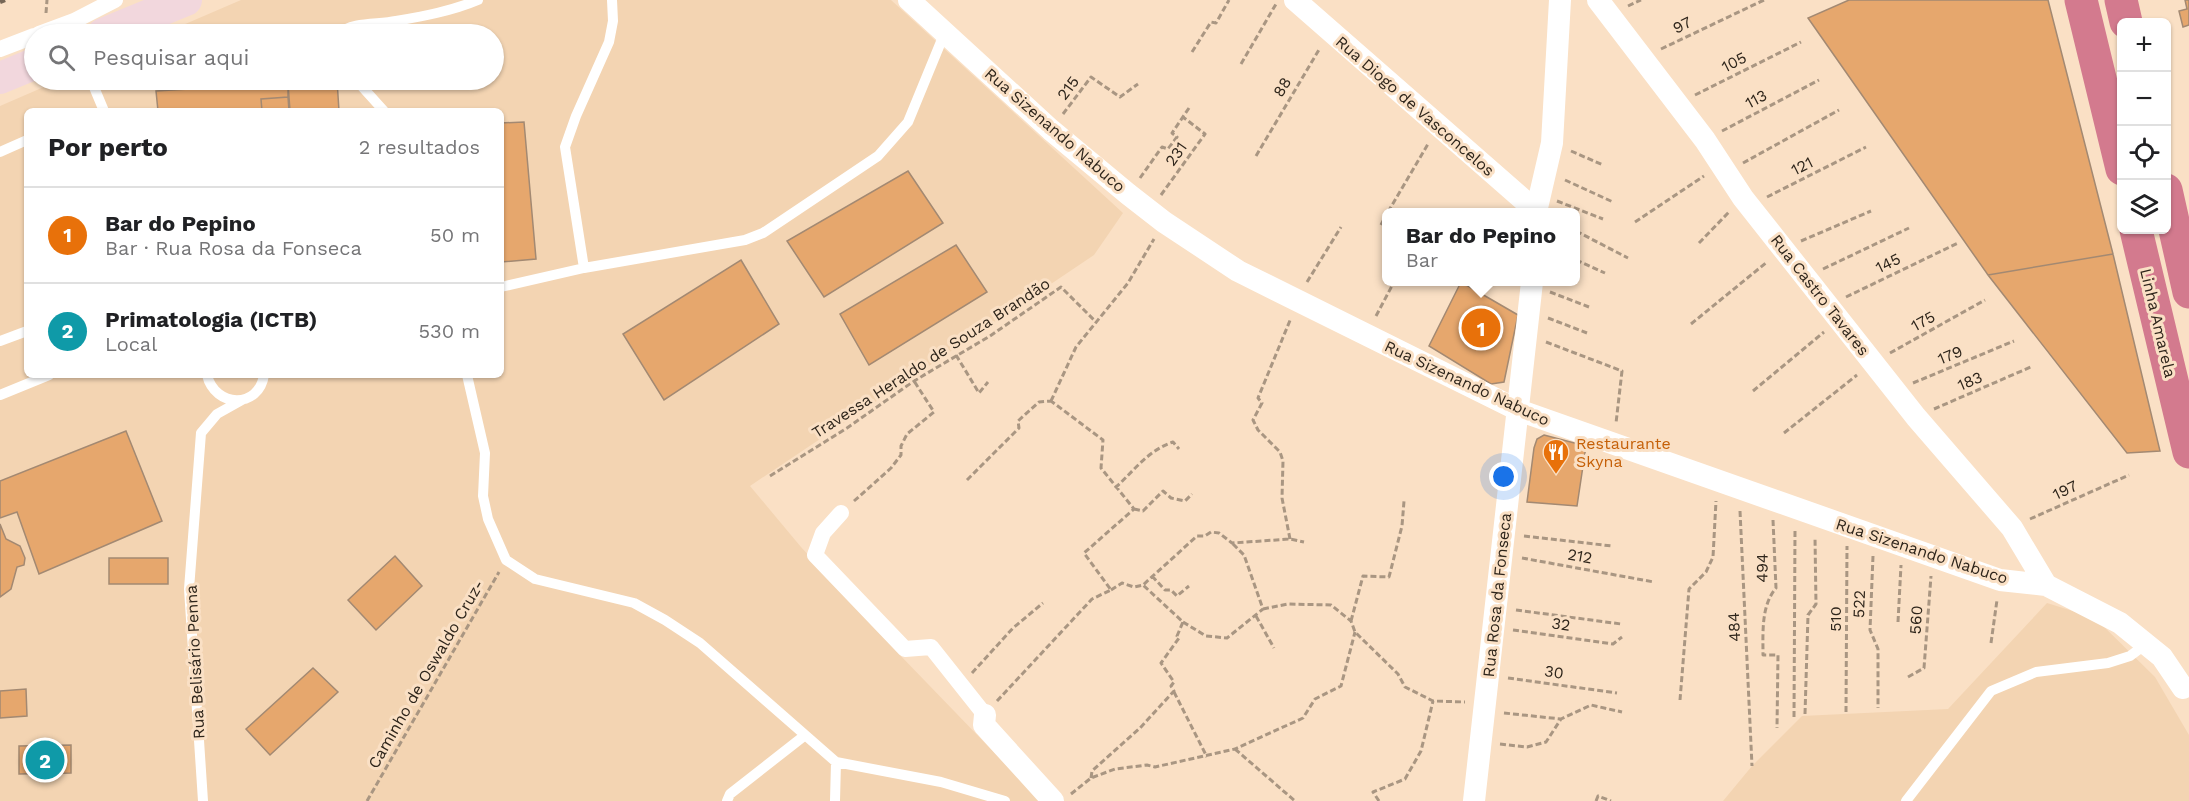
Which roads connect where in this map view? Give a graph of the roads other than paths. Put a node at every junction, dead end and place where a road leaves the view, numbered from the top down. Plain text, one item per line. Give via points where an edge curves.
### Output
1 (115, 0) edge
2 (135, 0) edge
3 (186, 0) edge
4 (478, 0) edge
5 (612, 0) edge
6 (909, 0) edge
7 (1294, 0) edge
8 (1560, 0) edge
9 (1598, 0) edge
10 (2081, 0) edge
11 (2121, 0) edge
12 (2125, 18) edge
13 (66, 24) edge
14 (112, 24) edge
15 (127, 24) edge
16 (374, 24) edge
17 (945, 32) junction
18 (24, 40) edge
19 (0, 49) edge
20 (24, 68) edge
21 (0, 78) edge
22 (94, 90) edge
23 (365, 90) edge
24 (100, 108) edge
25 (381, 108) edge
26 (24, 141) edge
27 (0, 152) edge
28 (2117, 152) edge
29 (2171, 193) edge
30 (1538, 206) edge
31 (2137, 234) edge
32 (2189, 234) edge
33 (584, 268) junction
34 (504, 286) edge
35 (1532, 286) edge
36 (2189, 292) edge
37 (24, 332) edge
38 (0, 341) edge
39 (42, 378) edge
40 (208, 378) edge
41 (263, 378) edge
42 (468, 378) edge
43 (0, 395) edge
44 (242, 400) junction
45 (1518, 410) junction
46 (2189, 452) edge
47 (841, 513) road end
48 (2046, 585) junction
49 (2146, 644) junction
50 (2183, 688) dead end
51 (985, 715) joint
52 (804, 736) junction
53 (836, 762) junction
54 (1061, 798) edge
55 (203, 801) edge
56 (727, 801) edge
57 (835, 801) edge
58 (1005, 801) edge
59 (1474, 801) edge
60 (1906, 801) edge

1 - 13 street
2 - 14 main road
3 - 15 main road
4 - 16 lane
5 - 33 lane via 609,42 566,147
6 - 17 street, Rua Sizenando Nabuco
7 - 30 street, Rua Diogo de Vasconcelos via 1438,126
8 - 30 street via 1552,143
9 - 48 street, Rua Castro Tavares via 1705,140 1746,202 1916,417 2012,528
10 - 28 highway
11 - 12 highway
17 - 33 lane via 908,122 893,141 878,156 763,234 719,246
17 - 45 street, Rua Sizenando Nabuco via 1128,194 1238,271
18 - 19 street
20 - 21 main road
22 - 24 lane
23 - 25 lane
26 - 27 lane
29 - 32 highway
29 - 36 highway
31 - 46 highway, Linha Amarela
33 - 34 lane
35 - 45 street, Rua Rosa da Fonseca
37 - 38 lane
39 - 43 lane
40 - 44 lane via 214,392
41 - 44 lane, Rua Belisário Penna via 258,390
42 - 52 lane via 485,453 483,496 488,519 506,560 535,579 634,603 665,620 700,643
44 - 55 lane, Rua Belisário Penna via 218,414 201,434 189,589
45 - 48 street, Rua Sizenando Nabuco via 2000,580
45 - 59 street, Rua Rosa da Fonseca
47 - 51 street via 823,533 814,555 905,649 931,647
48 - 49 street, Rua Sizenando Nabuco via 2120,623
49 - 50 street, Rua Sizenando Nabuco via 2162,657
49 - 60 lane via 2130,656 2108,663 2036,672 1991,691
51 - 54 street via 984,725
52 - 53 lane
52 - 56 lane via 730,794
53 - 57 lane
53 - 58 lane via 941,782

